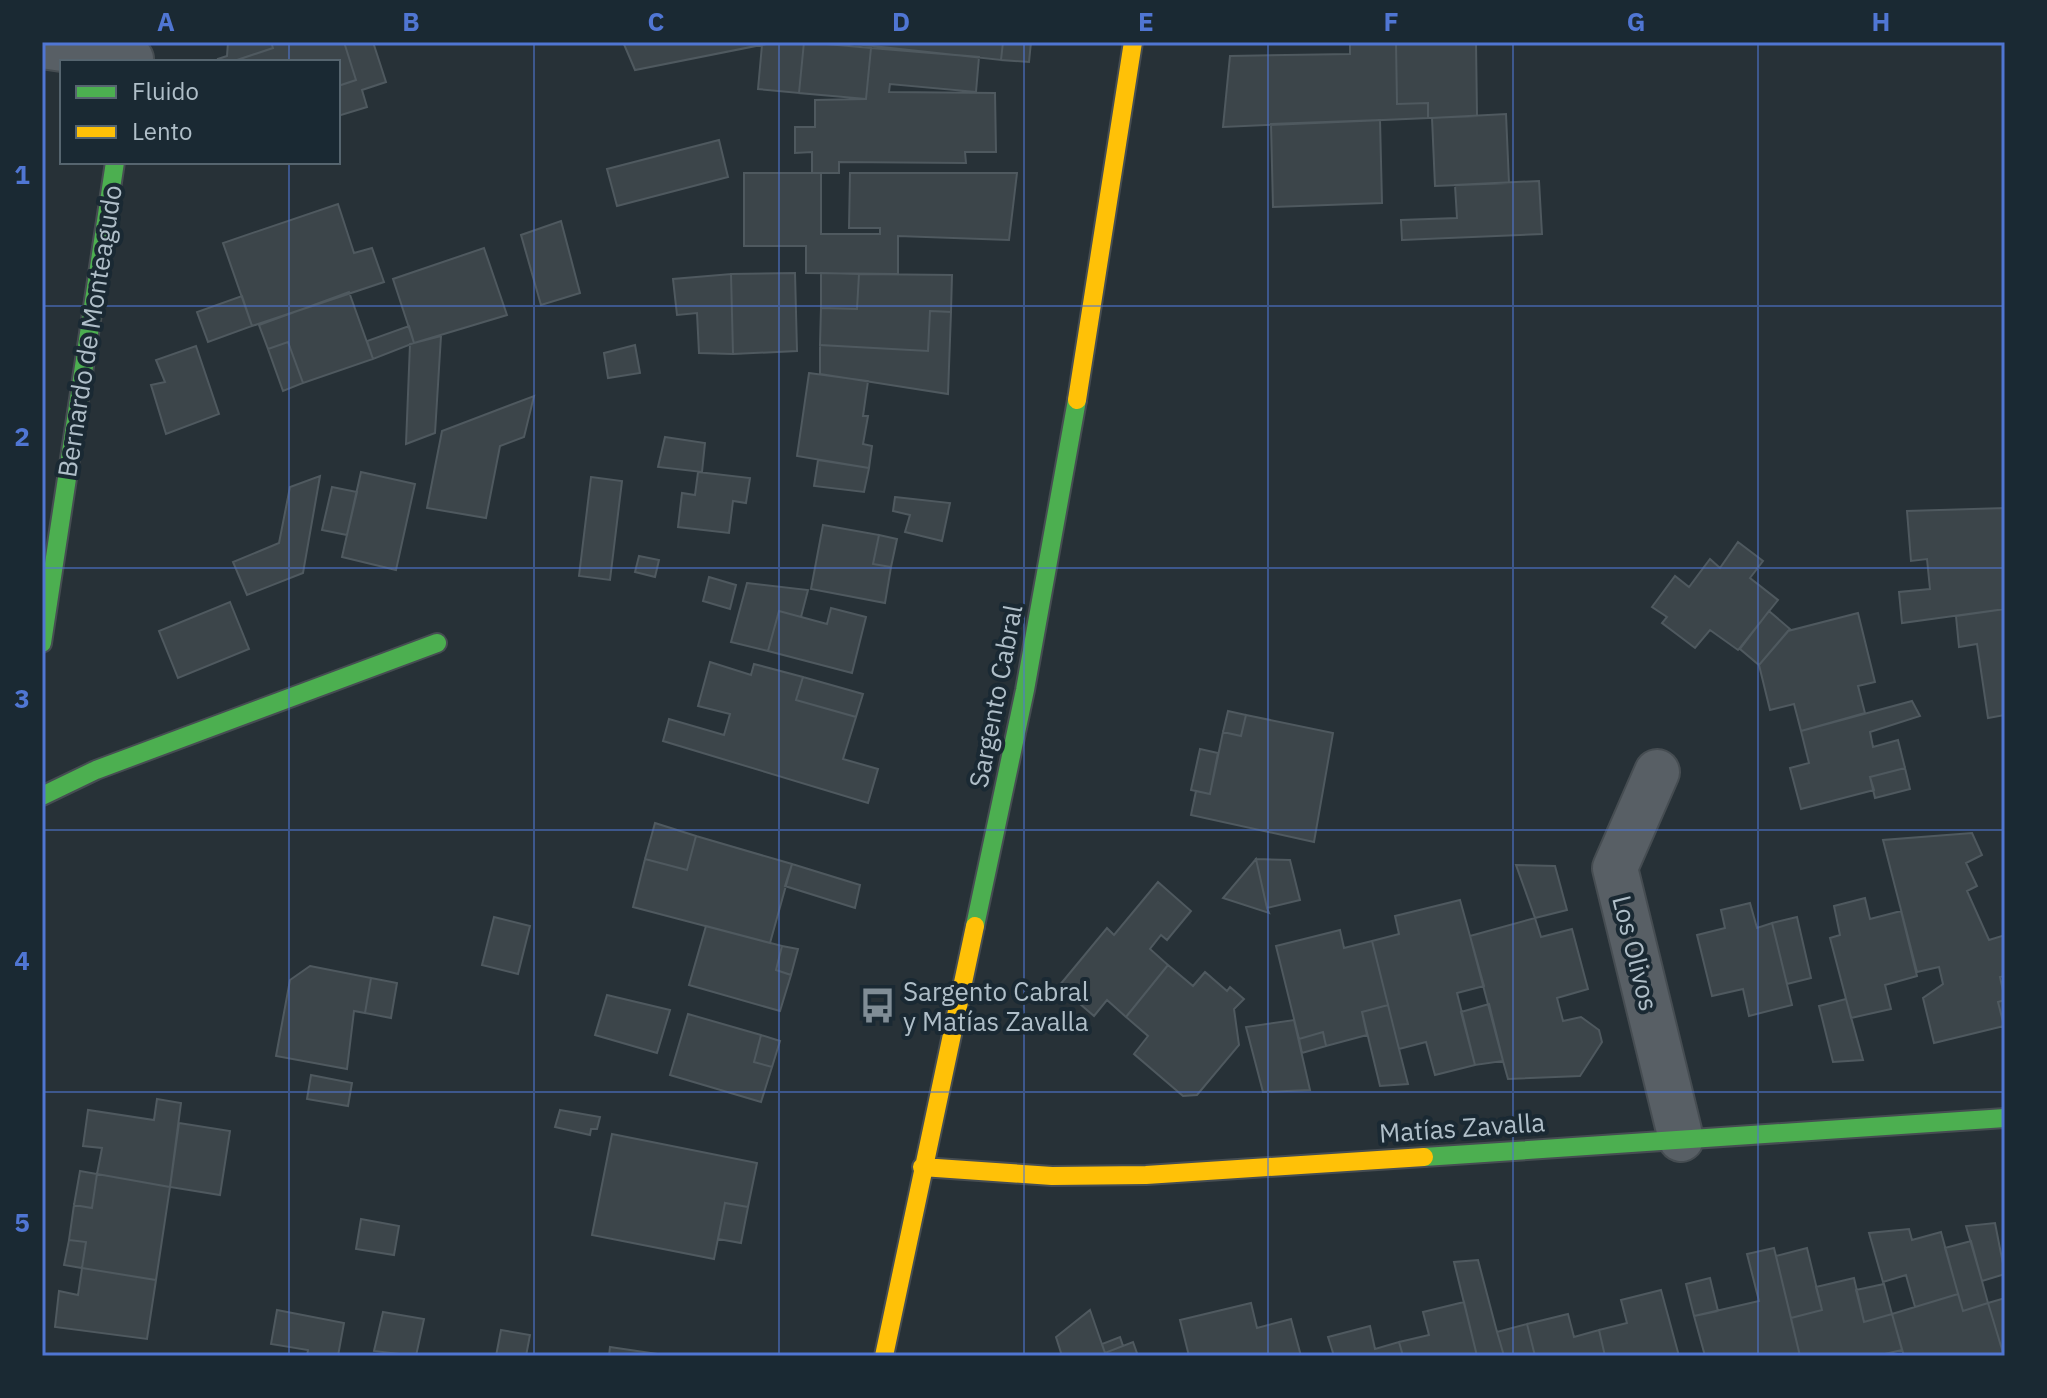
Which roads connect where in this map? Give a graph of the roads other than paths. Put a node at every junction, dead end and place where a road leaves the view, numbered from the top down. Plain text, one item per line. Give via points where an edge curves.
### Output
1 (1133, 42) edge
2 (42, 46) edge
3 (132, 54) edge
4 (115, 164) edge
5 (42, 643) edge
6 (437, 643) dead end
7 (1657, 772) dead end
8 (42, 796) edge
9 (2005, 1118) edge
10 (1681, 1139) junction
11 (922, 1167) junction
12 (884, 1356) edge

1 - 11 street, Sargento Cabral via 1095,298 1025,690
2 - 3 street
4 - 5 street, Bernardo de Monteagudo
6 - 8 street via 96,770
7 - 10 street, Los Olivos via 1615,868
9 - 10 street, Matías Zavalla
10 - 11 street, Matías Zavalla via 1146,1175 1052,1176
11 - 12 street, Sargento Cabral

